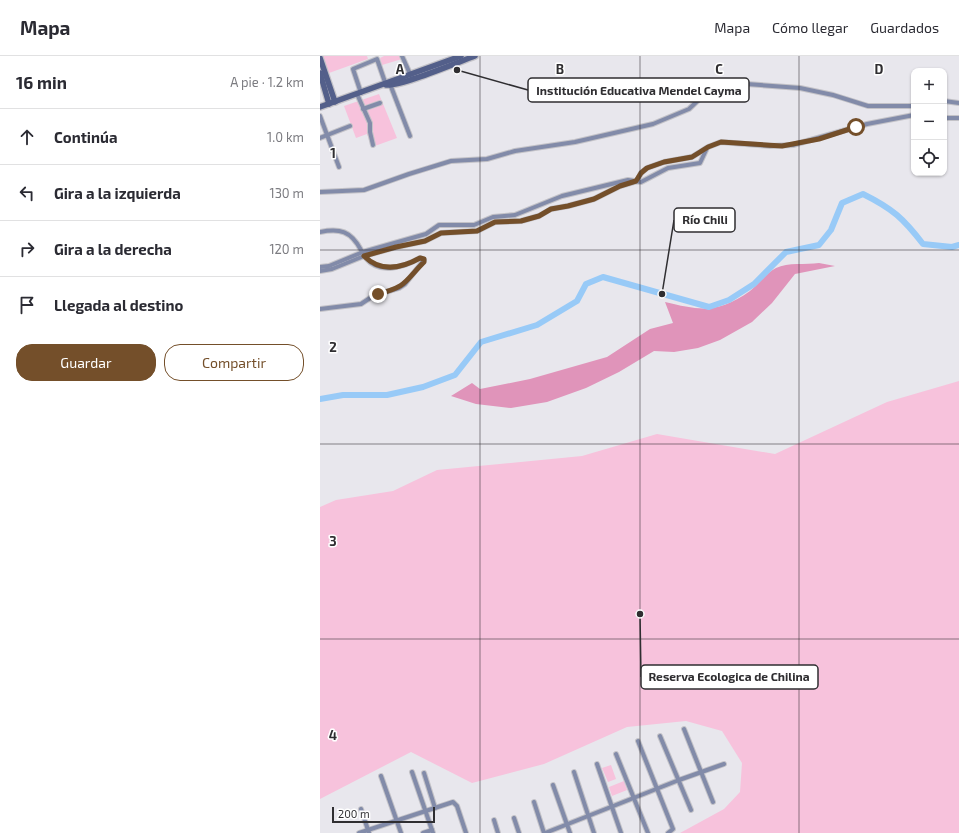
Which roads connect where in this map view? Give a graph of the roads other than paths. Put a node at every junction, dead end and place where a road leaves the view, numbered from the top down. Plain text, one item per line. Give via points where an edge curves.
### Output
1 (370, 56) edge
2 (402, 56) edge
3 (461, 56) edge
4 (474, 56) edge
5 (320, 58) edge
6 (454, 59) edge
7 (372, 61) junction
8 (320, 73) edge
9 (411, 77) junction
10 (388, 84) junction
11 (359, 94) junction
12 (947, 101) edge
13 (332, 103) junction
14 (380, 103) dead end
15 (959, 103) edge
16 (911, 106) edge
17 (320, 107) edge
18 (363, 108) junction
19 (320, 116) edge
20 (911, 116) edge
21 (947, 118) edge
22 (959, 118) edge
23 (350, 126) dead end
24 (327, 135) junction
25 (410, 136) dead end
26 (320, 138) edge
27 (373, 145) dead end
28 (708, 147) junction
29 (339, 167) dead end
30 (636, 181) junction
31 (320, 192) edge
32 (320, 232) edge
33 (364, 254) junction
34 (320, 267) edge
35 (320, 270) edge
36 (320, 309) edge
37 (684, 729) dead end
38 (660, 736) dead end
39 (638, 741) dead end
40 (616, 754) dead end
41 (597, 764) dead end
42 (724, 764) dead end
43 (412, 772) dead end
44 (574, 772) dead end
45 (701, 772) junction
46 (424, 773) dead end
47 (381, 776) dead end
48 (679, 780) junction
49 (553, 785) dead end
50 (657, 788) junction
51 (633, 797) junction
52 (534, 802) dead end
53 (713, 802) dead end
54 (610, 806) junction
55 (435, 808) junction
56 (361, 809) dead end
57 (691, 810) dead end
58 (425, 811) junction
59 (588, 815) junction
60 (514, 818) dead end
61 (397, 820) junction
62 (494, 820) dead end
63 (566, 824) junction
64 (369, 831) edge
65 (432, 831) edge
66 (359, 833) edge
67 (401, 833) edge
68 (423, 833) edge
69 (466, 833) edge
70 (498, 833) edge
71 (519, 833) edge
72 (544, 833) edge
73 (570, 833) edge
74 (594, 833) edge
75 (621, 833) edge
76 (648, 833) edge
77 (668, 833) edge

1 - 7 street
2 - 9 street
3 - 6 main road
4 - 6 main road
5 - 13 main road
6 - 9 main road
7 - 10 street via 377,60
7 - 11 street via 353,69
8 - 13 main road
9 - 10 main road
10 - 11 main road
10 - 25 street
11 - 13 main road
11 - 18 street
12 - 15 street
13 - 17 main road
14 - 18 street
16 - 31 street via 868,106 800,88 720,83 713,86 689,109 653,124 487,158 440,163 364,190
18 - 27 street via 370,123
19 - 24 street
20 - 28 street via 874,122 793,145 724,142
21 - 22 street
23 - 24 street
24 - 26 street
24 - 29 street
28 - 30 street via 692,157 647,168
28 - 30 street via 700,163 668,168 641,182
30 - 33 street via 628,180 562,196 518,214 493,217 474,224 439,225 426,234
30 - 33 street via 594,199 551,209 539,216 521,221 495,222 477,231 441,233 425,241
32 - 33 street via 333,229 344,232 352,237
33 - 34 street
33 - 35 street via 332,270
33 - 36 street via 374,264 391,268 407,266 421,258 424,261 399,288 373,296 361,304
37 - 45 street
38 - 48 street
39 - 50 street
40 - 51 street
41 - 54 street
42 - 45 street
43 - 58 street
44 - 59 street
45 - 48 street
45 - 53 street
46 - 55 street
47 - 61 street
48 - 50 street
48 - 57 street
49 - 63 street
50 - 51 street
50 - 77 street via 673,829
51 - 54 street
51 - 76 street
52 - 72 street
54 - 59 street
54 - 75 street
55 - 58 street
55 - 69 street via 453,802 457,806
56 - 64 street
58 - 61 street
58 - 65 street
59 - 63 street
59 - 74 street
60 - 71 street
61 - 64 street
61 - 67 street
62 - 70 street
63 - 72 street
63 - 73 street
64 - 66 street
65 - 68 street

